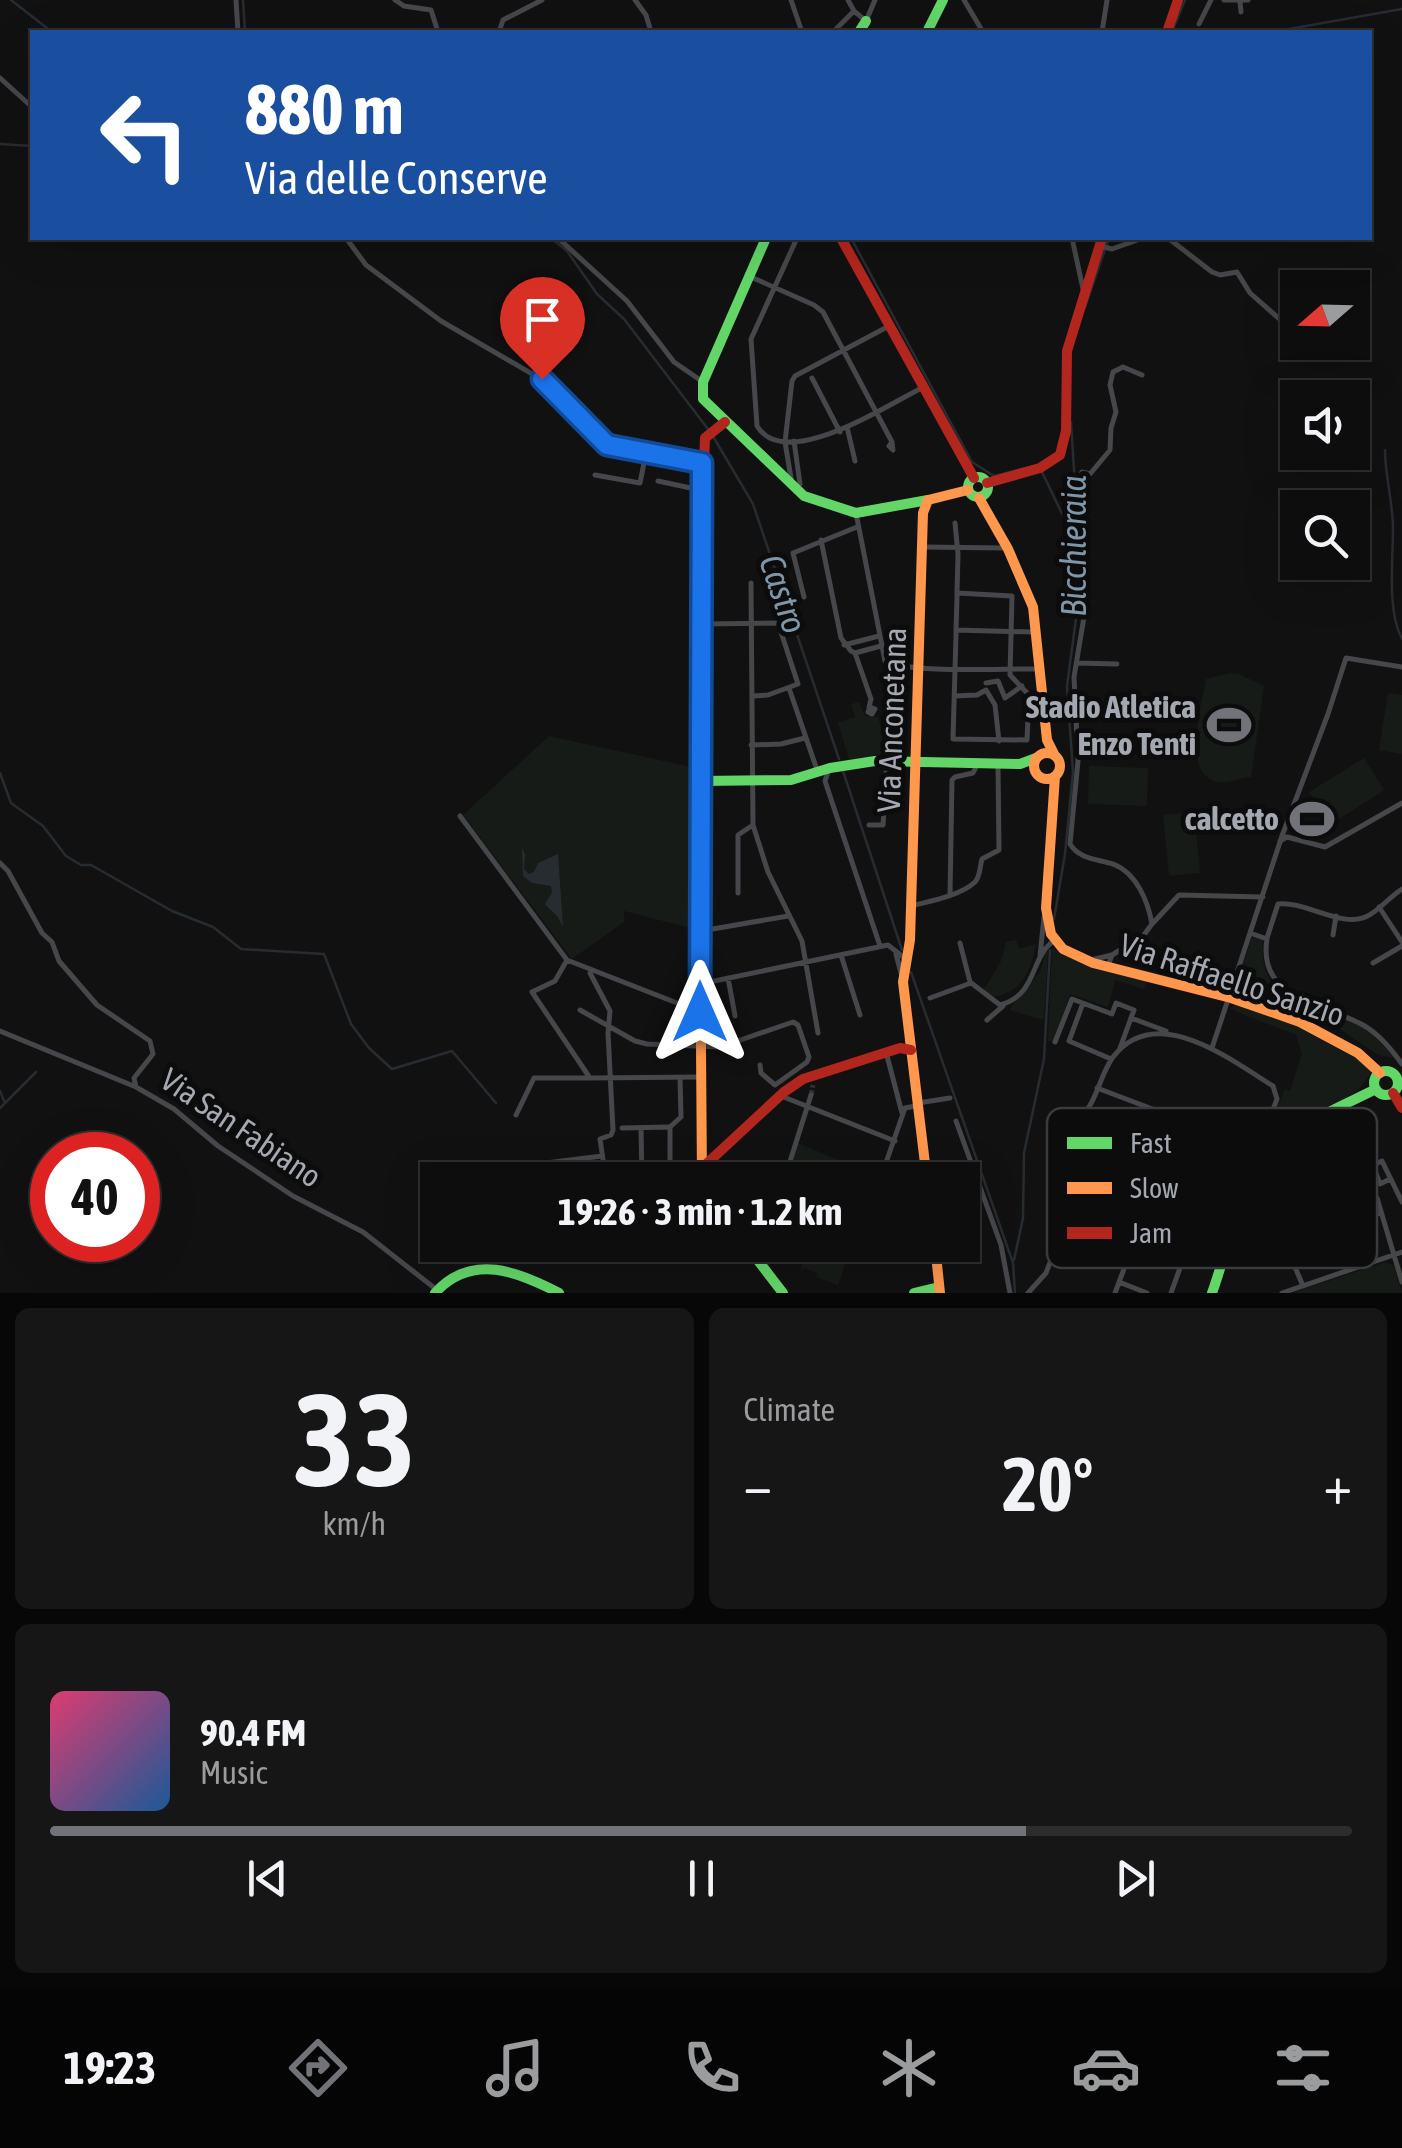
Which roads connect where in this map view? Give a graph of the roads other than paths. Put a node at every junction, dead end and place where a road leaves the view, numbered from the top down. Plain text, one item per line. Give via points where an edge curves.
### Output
1 (236, 0) edge
2 (395, 0) edge
3 (542, 0) edge
4 (635, 0) edge
5 (790, 0) edge
6 (848, 0) edge
7 (876, 0) edge
8 (942, 0) edge
9 (964, 0) edge
10 (1107, 0) edge
11 (1178, 0) edge
12 (1211, 0) edge
13 (1225, 0) edge
14 (1244, 1) edge
15 (854, 11) junction
16 (1241, 12) dead end
17 (1199, 24) dead end
18 (868, 26) edge
19 (238, 30) edge
20 (437, 30) edge
21 (500, 30) edge
22 (650, 30) edge
23 (801, 30) edge
24 (836, 30) edge
25 (929, 30) edge
26 (982, 30) edge
27 (1102, 30) edge
28 (1167, 30) edge
29 (0, 78) edge
30 (30, 105) edge
31 (348, 240) edge
32 (560, 240) edge
33 (765, 240) edge
34 (796, 240) edge
35 (843, 240) edge
36 (1072, 240) edge
37 (1133, 240) edge
38 (1171, 240) edge
39 (1104, 245) edge
40 (749, 276) junction
41 (774, 286) junction
42 (1084, 292) junction
43 (1280, 320) edge
44 (889, 326) junction
45 (844, 350) junction
46 (1142, 375) dead end
47 (812, 378) dead end
48 (702, 382) junction
49 (922, 388) junction
50 (876, 412) junction
51 (725, 422) junction
52 (843, 429) junction
53 (794, 441) junction
54 (785, 442) junction
55 (892, 442) dead end
56 (646, 453) junction
57 (854, 461) dead end
58 (702, 463) junction
59 (595, 475) dead end
60 (786, 477) junction
61 (970, 480) junction
62 (658, 481) dead end
63 (987, 483) junction
64 (703, 490) junction
65 (983, 499) junction
66 (928, 500) junction
67 (856, 513) junction
68 (955, 524) dead end
69 (857, 527) junction
70 (820, 540) junction
71 (922, 547) junction
72 (958, 548) junction
73 (1008, 548) junction
74 (751, 584) dead end
75 (957, 593) junction
76 (804, 597) dead end
77 (751, 623) junction
78 (702, 624) junction
79 (956, 630) junction
80 (1011, 632) junction
81 (1030, 632) dead end
82 (880, 636) junction
83 (844, 645) junction
84 (881, 646) junction
85 (856, 652) junction
86 (1076, 662) junction
87 (1116, 664) dead end
88 (918, 666) junction
89 (955, 667) junction
90 (1402, 667) edge
91 (986, 668) junction
92 (1010, 668) junction
93 (1041, 669) junction
94 (986, 686) junction
95 (1022, 686) junction
96 (789, 688) junction
97 (752, 696) junction
98 (954, 696) junction
99 (872, 708) dead end
100 (805, 738) junction
101 (1046, 740) junction
102 (916, 741) junction
103 (999, 741) junction
104 (752, 745) junction
105 (1054, 756) junction
106 (1037, 757) junction
107 (915, 761) junction
108 (887, 762) junction
109 (932, 762) junction
110 (978, 763) junction
111 (998, 764) junction
112 (1020, 764) junction
113 (1035, 772) junction
114 (820, 773) junction
115 (1051, 777) junction
116 (915, 779) junction
117 (699, 781) junction
118 (752, 781) junction
119 (1402, 803) edge
120 (460, 816) dead end
121 (753, 825) junction
122 (869, 826) dead end
123 (1283, 836) junction
124 (0, 862) edge
125 (1402, 888) edge
126 (738, 893) dead end
127 (950, 894) junction
128 (1262, 897) junction
129 (911, 906) junction
130 (1378, 907) junction
131 (788, 916) junction
132 (1336, 916) junction
133 (1152, 924) junction
134 (701, 931) junction
135 (1250, 934) junction
136 (1333, 935) dead end
137 (1267, 939) junction
138 (1052, 941) junction
139 (960, 943) dead end
140 (1402, 944) edge
141 (880, 946) junction
142 (895, 951) junction
143 (841, 954) junction
144 (1040, 959) junction
145 (567, 960) junction
146 (907, 960) junction
147 (1110, 960) junction
148 (805, 962) junction
149 (1373, 963) dead end
150 (590, 971) junction
151 (728, 978) junction
152 (903, 982) junction
153 (972, 983) junction
154 (700, 984) junction
155 (930, 998) dead end
156 (1229, 999) junction
157 (1083, 1003) junction
158 (1006, 1004) junction
159 (580, 1010) dead end
160 (700, 1012) junction
161 (814, 1014) junction
162 (860, 1015) dead end
163 (735, 1016) dead end
164 (1131, 1018) junction
165 (987, 1020) dead end
166 (792, 1022) junction
167 (610, 1028) junction
168 (0, 1030) edge
169 (818, 1033) dead end
170 (1176, 1035) junction
171 (1056, 1042) dead end
172 (701, 1046) junction
173 (907, 1046) junction
174 (1212, 1048) junction
175 (1119, 1050) junction
176 (886, 1052) junction
177 (1111, 1060) junction
178 (1402, 1064) edge
179 (760, 1065) dead end
180 (1380, 1073) junction
181 (1399, 1075) edge
182 (680, 1077) junction
183 (702, 1077) junction
184 (590, 1078) junction
185 (609, 1078) junction
186 (136, 1087) junction
187 (1098, 1088) junction
188 (1376, 1089) junction
189 (1393, 1093) junction
190 (811, 1095) tunnel mouth
191 (780, 1096) junction
192 (950, 1098) dead end
193 (918, 1104) junction
194 (807, 1108) junction
195 (1089, 1108) edge
196 (1152, 1108) edge
197 (1275, 1108) edge
198 (1341, 1108) edge
199 (1402, 1108) edge
200 (516, 1115) dead end
201 (903, 1116) junction
202 (956, 1120) dead end
203 (670, 1127) junction
204 (622, 1128) dead end
205 (641, 1128) junction
206 (895, 1141) junction
207 (701, 1149) junction
208 (718, 1155) junction
209 (602, 1156) junction
210 (554, 1162) edge
211 (603, 1162) edge
212 (642, 1162) edge
213 (670, 1162) edge
214 (701, 1162) edge
215 (713, 1162) edge
216 (790, 1162) edge
217 (887, 1162) edge
218 (927, 1162) edge
219 (970, 1162) edge
220 (1390, 1179) dead end
221 (980, 1189) edge
222 (1377, 1198) dead end
223 (1402, 1202) edge
224 (1380, 1213) junction
225 (1377, 1214) edge
226 (1402, 1252) edge
227 (1393, 1256) junction
228 (1377, 1261) edge
229 (759, 1262) edge
230 (937, 1262) edge
231 (1048, 1268) edge
232 (1125, 1268) edge
233 (1179, 1268) edge
234 (1223, 1268) edge
235 (1298, 1268) edge
236 (1357, 1268) edge
237 (1119, 1282) junction
238 (1402, 1282) edge
239 (1304, 1286) junction
240 (436, 1291) edge
241 (942, 1291) edge
242 (1215, 1292) edge
243 (559, 1293) edge
244 (782, 1293) edge
245 (914, 1293) edge
246 (1010, 1293) edge
247 (1028, 1293) edge
248 (1115, 1293) edge
249 (1146, 1293) edge
250 (1171, 1293) edge
251 (1282, 1293) edge

1 - 19 street
2 - 20 street via 430,10
3 - 21 street via 504,20
4 - 22 street
5 - 23 street
6 - 15 street
7 - 18 street
8 - 25 main road
9 - 26 street
10 - 27 street
11 - 28 main road
12 - 17 street
13 - 14 street
14 - 16 street
15 - 18 street
15 - 24 street
29 - 30 street
31 - 56 street via 366,264 441,321 542,379 600,442
32 - 48 street via 627,300 674,362
33 - 40 main road
34 - 41 street
35 - 44 main road
36 - 42 street
37 - 39 street
38 - 43 street via 1212,272 1237,272
39 - 42 main road
40 - 41 street
40 - 48 main road
41 - 45 street via 821,309
41 - 54 street via 750,354 756,426
42 - 63 main road via 1067,351 1060,455
44 - 45 street
44 - 49 main road
45 - 50 street
45 - 54 street via 792,381
46 - 86 street via 1123,367 1114,372 1110,450 1090,474 1082,472 1085,611
47 - 52 street
48 - 51 main road via 703,399
49 - 50 street
49 - 61 main road
50 - 52 street
50 - 55 street
51 - 58 main road via 705,438
51 - 60 main road
52 - 53 street
52 - 57 street
53 - 54 street
53 - 60 street
54 - 60 street
56 - 58 street
56 - 59 street via 640,483
58 - 64 main road
60 - 67 main road via 804,496
61 - 63 main road
61 - 65 main road via 973,497
61 - 66 main road
62 - 64 street
63 - 65 main road
64 - 78 main road
65 - 73 main road
66 - 67 main road
66 - 71 main road, Via Anconetana
67 - 69 street
68 - 72 street
69 - 70 street
69 - 82 street
70 - 76 street via 793,553
70 - 83 street
71 - 72 street
71 - 88 main road, Via Anconetana
72 - 73 street
72 - 75 street
73 - 93 main road via 1033,607
74 - 77 street
75 - 79 street
75 - 80 street via 1010,594
77 - 78 street
77 - 96 street via 778,624 798,684
77 - 97 street
78 - 117 main road
79 - 80 street
79 - 89 street
80 - 81 street
80 - 92 street
82 - 83 street
82 - 84 street
83 - 85 street
84 - 85 street
84 - 88 street via 889,664
85 - 99 street
86 - 87 street
86 - 133 street via 1071,847 1119,866 1149,905
88 - 89 street
88 - 102 main road, Via Anconetana
89 - 91 street
89 - 98 street
90 - 123 street via 1346,658
91 - 92 street
91 - 94 street
92 - 93 street
92 - 95 street
93 - 101 main road
94 - 95 street via 998,682 1005,698
94 - 98 street
94 - 103 street
95 - 103 street via 1029,695 1028,739
96 - 97 street
96 - 100 street
97 - 104 street
98 - 103 street via 953,739
100 - 104 street
100 - 114 street
101 - 105 main road
101 - 106 main road
102 - 107 main road, Via Anconetana
102 - 109 main road
104 - 118 street
105 - 106 main road
105 - 115 main road via 1060,766
106 - 112 main road
106 - 113 main road
107 - 108 main road
107 - 109 main road
107 - 116 main road, Via Anconetana
108 - 114 main road
108 - 122 street via 883,826
109 - 110 main road
109 - 116 main road
110 - 111 main road
110 - 127 street via 973,774 952,780
111 - 112 main road
111 - 127 street via 999,850 982,859 974,884
112 - 113 main road
113 - 115 main road
114 - 118 main road
114 - 141 street
115 - 138 main road via 1046,908
116 - 129 main road, Via Anconetana
117 - 118 main road
117 - 134 main road
118 - 121 street
119 - 123 street via 1324,848
120 - 145 street
121 - 126 street via 738,835
121 - 131 street
123 - 128 street
124 - 186 street via 59,961 98,1005 150,1041 152,1054 134,1078
125 - 130 street
127 - 129 street
128 - 133 street via 1176,896
128 - 135 street
129 - 146 main road, Via Anconetana
130 - 132 street via 1368,917
130 - 140 street
131 - 134 street
131 - 148 street
132 - 136 street
132 - 137 street via 1278,904
133 - 147 street
134 - 154 main road
135 - 137 street
135 - 156 street
137 - 178 street via 1268,969 1284,991 1366,1026
138 - 144 street
138 - 144 street
138 - 147 main road, Via Raffaello Sanzio via 1088,961
139 - 153 street
140 - 149 street
141 - 142 street
141 - 143 street
142 - 146 street
142 - 152 street
143 - 148 street
143 - 162 street
144 - 158 street via 1033,978
145 - 150 street
145 - 184 street via 554,980 532,992
146 - 152 main road, Via Anconetana
147 - 156 main road, Via Raffaello Sanzio
148 - 151 street
148 - 161 street
150 - 160 street
150 - 167 street via 610,1012
151 - 154 street
151 - 163 street
152 - 173 main road, Via Anconetana
153 - 155 street
153 - 158 street via 995,1004
154 - 160 main road
156 - 174 street
156 - 180 main road, Via Raffaello Sanzio via 1344,1041
157 - 164 street via 1112,1014 1116,1003 1134,1010
157 - 171 street via 1072,999
157 - 177 street via 1069,1041
158 - 165 street
159 - 167 street
160 - 172 main road
161 - 166 street
161 - 169 street
164 - 170 street
164 - 175 street
166 - 172 street via 727,1045
166 - 179 street via 807,1062 775,1086
167 - 172 street via 647,1044
167 - 185 street
168 - 186 street, Via San Fabiano
170 - 174 street
170 - 175 street via 1143,1036
172 - 183 main road
173 - 176 main road
173 - 193 main road, Via Anconetana
174 - 197 street via 1276,1090
175 - 177 street
176 - 191 main road
176 - 201 street
177 - 187 street
180 - 181 main road
180 - 188 main road
181 - 189 main road
182 - 183 street
182 - 185 street
182 - 203 street via 681,1116
183 - 207 main road
184 - 185 street
184 - 200 street via 534,1078
185 - 209 street via 613,1130 600,1138
186 - 240 street, Via San Fabiano via 292,1196 364,1232
187 - 195 street
187 - 196 street
188 - 189 main road
188 - 198 main road
189 - 199 main road
190 - 194 street
191 - 194 street
191 - 208 main road
192 - 193 street
193 - 201 street
193 - 218 main road, Via Anconetana
194 - 206 street
194 - 216 street
201 - 206 street
202 - 219 street
203 - 205 street
203 - 213 street
204 - 205 street
205 - 212 street
206 - 217 street
207 - 208 main road
207 - 214 main road
208 - 215 main road
209 - 210 street
209 - 211 street
220 - 223 street
221 - 246 street
222 - 224 street
224 - 225 street
224 - 227 street
226 - 227 street
227 - 228 street
227 - 238 street
229 - 244 main road
230 - 241 main road
231 - 247 street
232 - 237 street
233 - 250 street
234 - 242 main road
235 - 239 street
236 - 239 street
237 - 248 street
237 - 249 street
239 - 251 street
240 - 243 main road via 495,1266
241 - 245 main road

